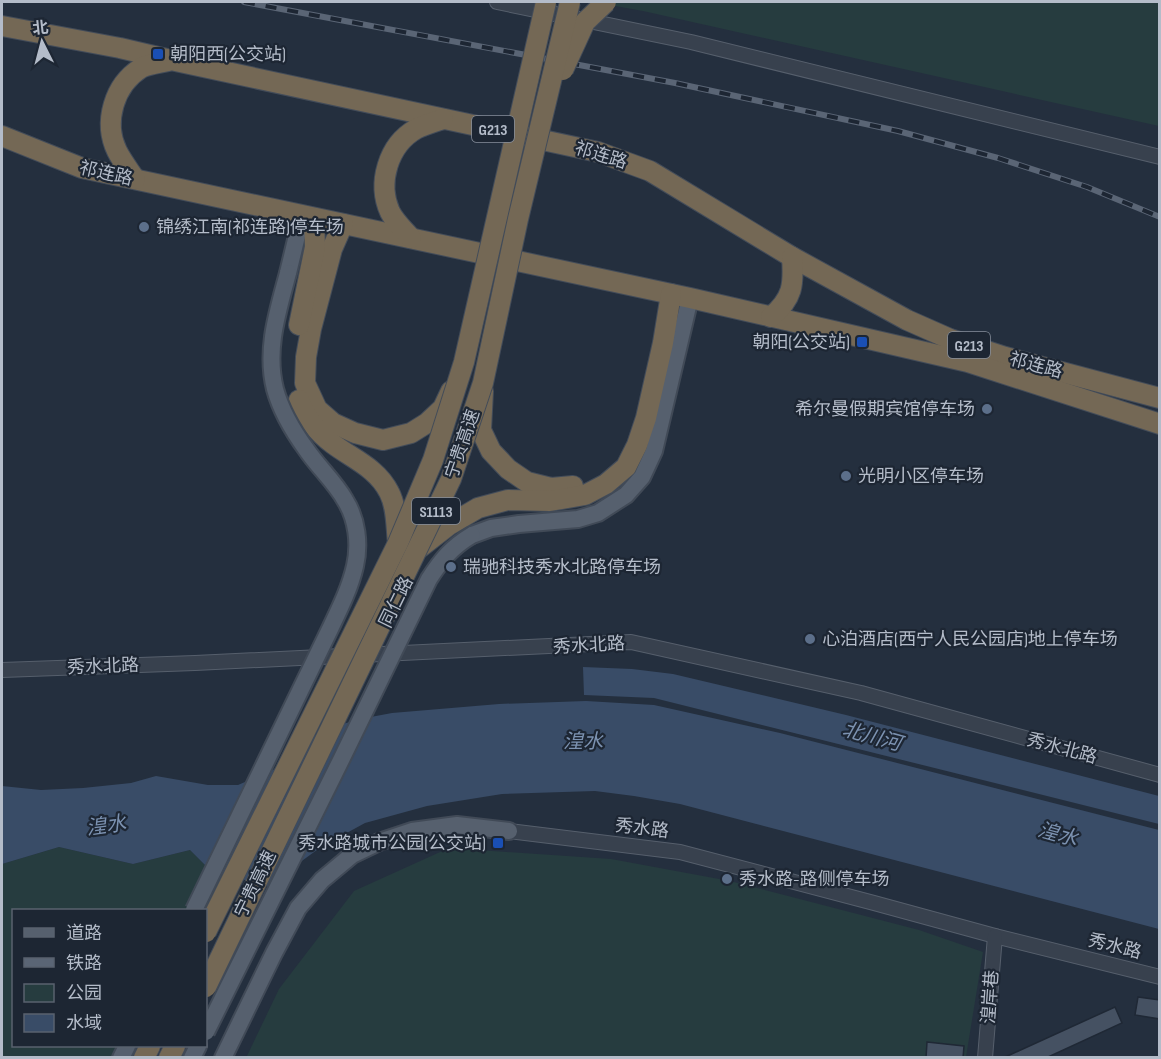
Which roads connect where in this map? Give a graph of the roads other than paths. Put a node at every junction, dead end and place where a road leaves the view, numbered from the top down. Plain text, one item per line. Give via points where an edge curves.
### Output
1 (497, 2) edge
2 (546, 2) edge
3 (570, 2) edge
4 (606, 2) edge
5 (2, 26) edge
6 (171, 60) junction
7 (443, 118) junction
8 (2, 136) edge
9 (1160, 157) edge
10 (135, 179) junction
11 (308, 216) junction
12 (518, 219) junction
13 (343, 224) junction
14 (411, 238) junction
15 (792, 257) junction
16 (673, 294) junction
17 (771, 317) junction
18 (464, 362) junction
19 (483, 383) junction
20 (1160, 398) edge
21 (1160, 424) edge
22 (550, 495) junction
23 (398, 543) junction
24 (418, 549) junction
25 (2, 670) edge
26 (1160, 775) edge
27 (509, 831) joint
28 (194, 909) edge
29 (207, 930) edge
30 (995, 936) junction
31 (1160, 977) edge
32 (207, 985) edge
33 (207, 1030) edge
34 (224, 1058) edge
35 (986, 1058) edge

1 - 9 street via 691,42
2 - 18 highway, 宁贵高速 / S1113, bridge
3 - 12 highway, 宁贵高速 / S1113, bridge
4 - 12 highway, bridge via 585,22 564,68
5 - 6 highway, 祁连路 / G213
6 - 7 highway, 祁连路 / G213
6 - 10 highway via 143,67 115,97 111,113 113,140
7 - 14 highway via 416,129 400,142 390,159 385,197 391,214
7 - 15 highway, 祁连路 / G213 via 598,152 650,171
8 - 10 highway, 祁连路 / G213 via 82,168
10 - 11 highway, 祁连路 / G213
11 - 13 highway, 祁连路 / G213
11 - 23 highway via 315,247 293,359 295,390 315,428 365,464 390,493
11 - 28 main road, bridge via 288,273 272,339 271,365 281,409 345,500 353,518 358,541 356,564 350,587
12 - 19 highway, 宁贵高速 / S1113, bridge
13 - 14 highway, 祁连路 / G213
13 - 18 highway, bridge via 332,249 306,357 305,383 317,409 333,423 355,433 383,440 411,433 443,408
14 - 16 highway, 祁连路 / G213
15 - 17 highway via 794,276 790,294
15 - 20 highway, 祁连路 / G213 via 906,320 950,339
16 - 17 highway, 祁连路 / G213
16 - 22 highway via 650,345 627,446 600,475
16 - 33 main road, 同仁路, bridge via 654,451 642,477 626,495 598,513 578,519 491,528 456,544 441,559
17 - 21 highway, 祁连路 / G213 via 968,362
18 - 23 highway, 宁贵高速 / S1113, bridge via 433,460
19 - 22 highway, bridge via 481,430 491,451 508,469
19 - 24 highway, 宁贵高速 / S1113, bridge via 451,479
22 - 24 highway via 478,508
23 - 29 highway, 宁贵高速 / S1113, bridge
24 - 32 highway, 宁贵高速 / S1113, bridge
25 - 26 street, 秀水北路 via 631,642 861,693
27 - 30 street, 秀水路 via 680,852
27 - 34 main road, 秀水路 via 457,825 412,831 352,855 322,880 298,908
30 - 31 street, 秀水路
30 - 35 street, 湟岸巷

